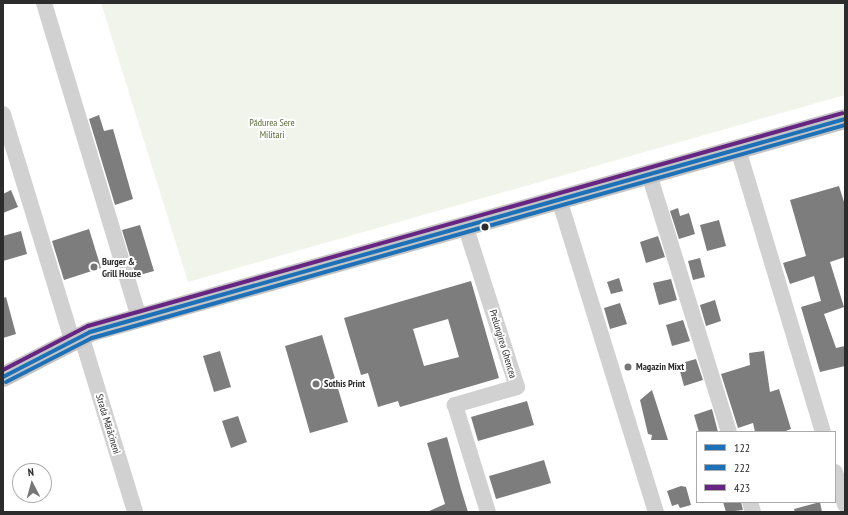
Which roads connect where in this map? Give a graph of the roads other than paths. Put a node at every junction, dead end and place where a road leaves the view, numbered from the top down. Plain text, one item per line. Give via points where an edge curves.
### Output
1 (44, 3) edge
2 (3, 114) edge
3 (845, 119) edge
4 (738, 149) junction
5 (649, 174) junction
6 (559, 199) junction
7 (466, 225) junction
8 (139, 318) junction
9 (77, 338) junction
10 (3, 377) edge
11 (728, 431) edge
12 (823, 431) edge
13 (836, 475) edge
14 (845, 505) edge
15 (135, 512) edge
16 (488, 512) edge
17 (656, 512) edge

1 - 8 street
2 - 9 street, Strada Mărăcineni
3 - 4 main road
4 - 5 main road
4 - 12 street
5 - 6 main road
5 - 11 street
6 - 7 main road
6 - 17 street
7 - 8 main road
7 - 16 street, Prelungirea Ghencea via 517,387 455,405
8 - 9 main road
9 - 10 main road
9 - 15 street, Strada Mărăcineni
13 - 14 street

